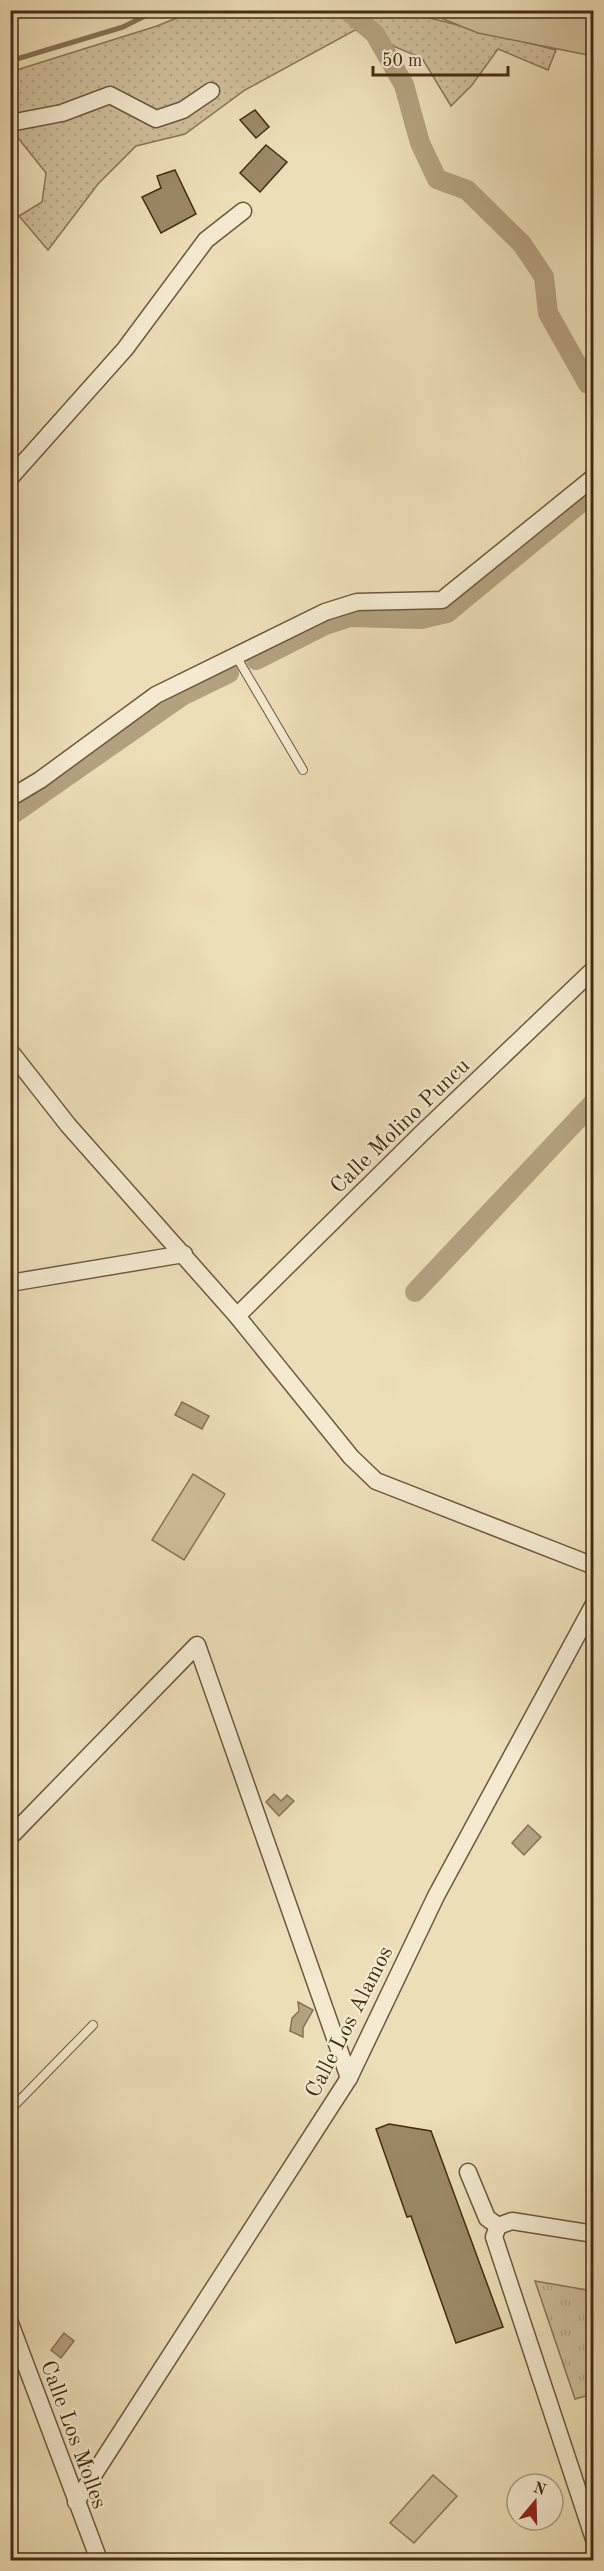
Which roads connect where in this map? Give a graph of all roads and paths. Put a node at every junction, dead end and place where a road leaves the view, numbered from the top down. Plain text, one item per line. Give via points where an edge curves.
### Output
1 (211, 91) dead end
2 (10, 123) edge
3 (243, 211) dead end
4 (594, 477) edge
5 (10, 478) edge
6 (236, 656) junction
7 (303, 771) dead end
8 (10, 798) edge
9 (594, 969) edge
10 (10, 1051) edge
11 (184, 1254) junction
12 (10, 1283) edge
13 (237, 1316) junction
14 (594, 1566) edge
15 (594, 1604) edge
16 (10, 1837) edge
17 (93, 2025) dead end
18 (349, 2078) junction
19 (10, 2110) edge
20 (468, 2172) dead end
21 (498, 2226) junction
22 (594, 2234) edge
23 (10, 2323) edge
24 (76, 2502) junction
25 (594, 2540) edge
26 (99, 2560) edge

1 - 2 street via 183,110 156,119 110,95 62,113
3 - 5 street via 206,240 125,350
4 - 6 street via 442,600 357,602 325,612
6 - 7 lane
6 - 8 street via 156,695
9 - 13 street, Calle Molino Puncu
10 - 11 street via 68,1125
11 - 12 street
11 - 13 street
13 - 14 street via 351,1457 376,1481
15 - 18 street, Calle Los Alamos via 436,1896
16 - 18 street via 197,1645
17 - 19 lane
18 - 24 street, Calle Los Alamos
20 - 21 street via 487,2218
21 - 22 street via 512,2221
21 - 25 street via 494,2237
23 - 24 street, Calle Los Molles
24 - 26 street, Calle Los Molles

